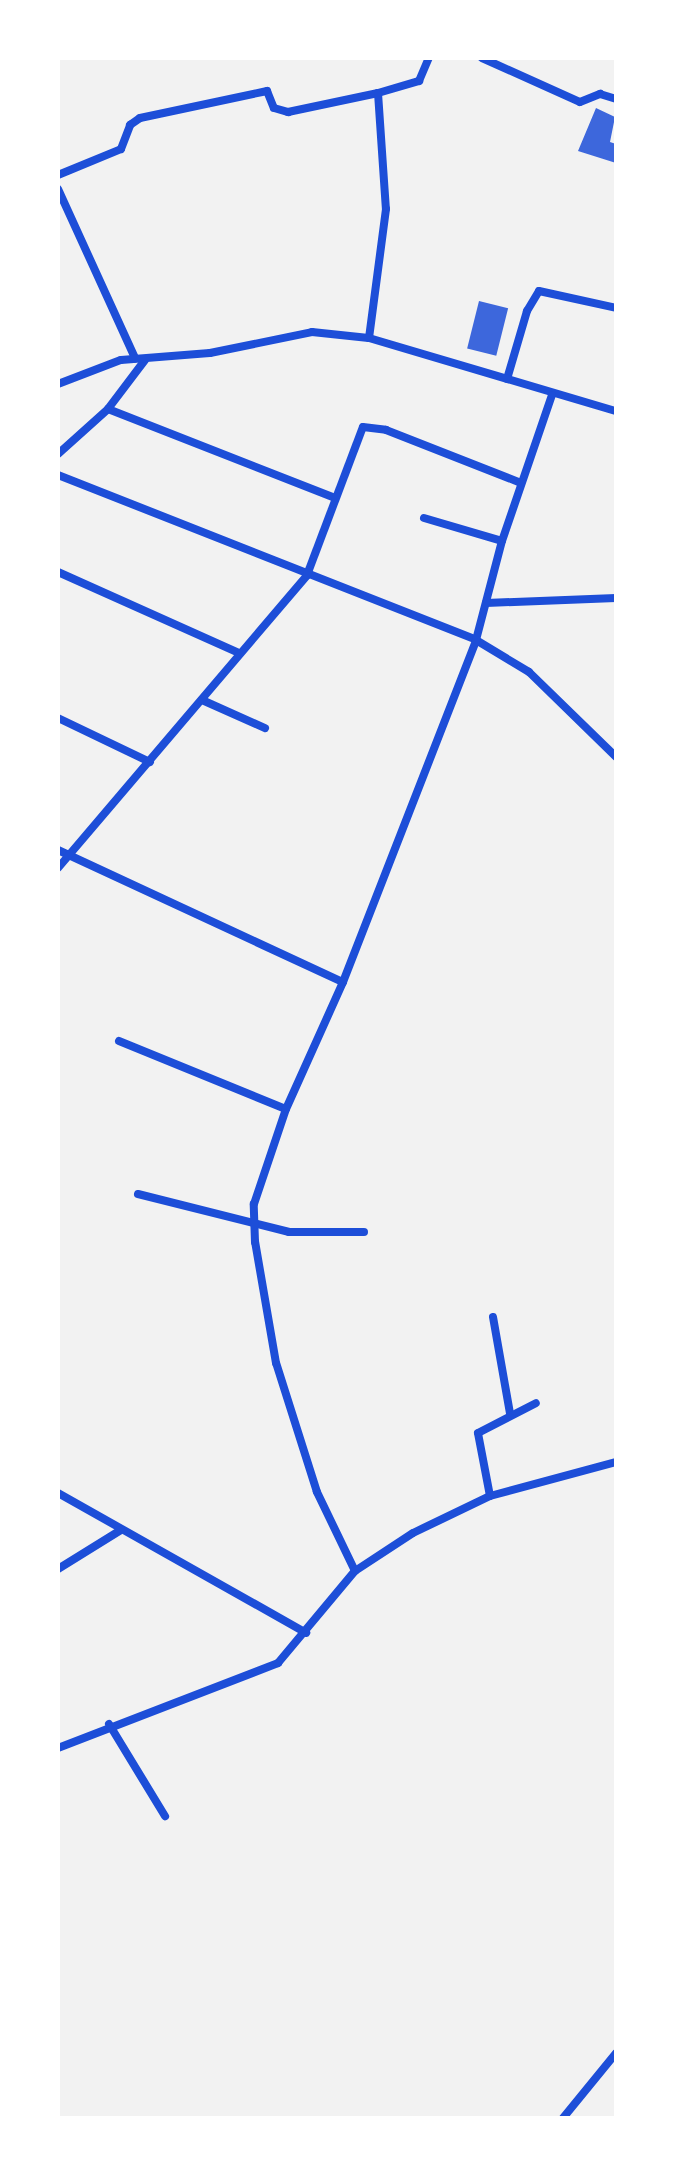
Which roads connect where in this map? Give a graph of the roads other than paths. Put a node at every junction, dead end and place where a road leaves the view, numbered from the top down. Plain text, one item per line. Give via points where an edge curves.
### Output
1 (429, 58) edge
2 (482, 58) edge
3 (378, 93) junction
4 (616, 99) edge
5 (58, 175) edge
6 (58, 189) edge
7 (616, 308) edge
8 (369, 338) junction
9 (140, 359) junction
10 (507, 379) junction
11 (58, 384) edge
12 (552, 395) junction
13 (108, 409) junction
14 (616, 411) edge
15 (58, 454) edge
16 (58, 475) edge
17 (521, 483) junction
18 (335, 498) junction
19 (424, 518) dead end
20 (502, 541) junction
21 (58, 572) edge
22 (307, 575) junction
23 (616, 598) edge
24 (486, 603) junction
25 (476, 640) junction
26 (239, 653) junction
27 (202, 700) junction
28 (58, 718) edge
29 (265, 728) dead end
30 (616, 757) edge
31 (150, 762) junction
32 (58, 850) edge
33 (69, 855) junction
34 (58, 868) edge
35 (343, 982) junction
36 (119, 1041) dead end
37 (286, 1109) junction
38 (138, 1194) dead end
39 (252, 1220) junction
40 (364, 1232) dead end
41 (493, 1317) dead end
42 (536, 1403) dead end
43 (510, 1413) junction
44 (616, 1462) edge
45 (58, 1493) edge
46 (490, 1496) junction
47 (121, 1530) junction
48 (58, 1569) edge
49 (355, 1571) junction
50 (306, 1633) junction
51 (109, 1724) junction
52 (58, 1748) edge
53 (165, 1816) dead end
54 (616, 2053) edge
55 (563, 2118) edge

1 - 3 street via 419,81
2 - 4 street via 580,102 600,94
3 - 5 street via 288,112 274,108 267,91 140,118 130,125 121,149
3 - 8 street via 386,209
6 - 9 street
7 - 10 street via 539,291 527,311
8 - 9 street via 290,333 210,353
8 - 10 street
9 - 11 street via 102,364
9 - 13 street
10 - 12 street
12 - 14 street
12 - 17 street
13 - 15 street
13 - 18 street
16 - 22 street
17 - 18 street via 369,425 356,438
17 - 20 street
18 - 22 street
19 - 20 street
20 - 24 street
21 - 26 street
22 - 25 street
22 - 26 street
23 - 24 street
24 - 25 street
25 - 30 street via 529,672
25 - 35 street
26 - 27 street
27 - 29 street
27 - 31 street
28 - 31 street
31 - 33 street
32 - 33 street
33 - 34 street
33 - 35 street
35 - 37 street
36 - 37 street
37 - 39 street
38 - 39 street
39 - 40 street via 306,1234
39 - 49 street via 276,1363 294,1428
41 - 43 street
42 - 43 street
43 - 46 street via 482,1428 476,1441
44 - 46 street
45 - 47 street
46 - 49 street via 413,1533
47 - 48 street
47 - 50 street
49 - 50 street
50 - 51 street via 289,1655 264,1671
51 - 52 street
51 - 53 street
54 - 55 street

